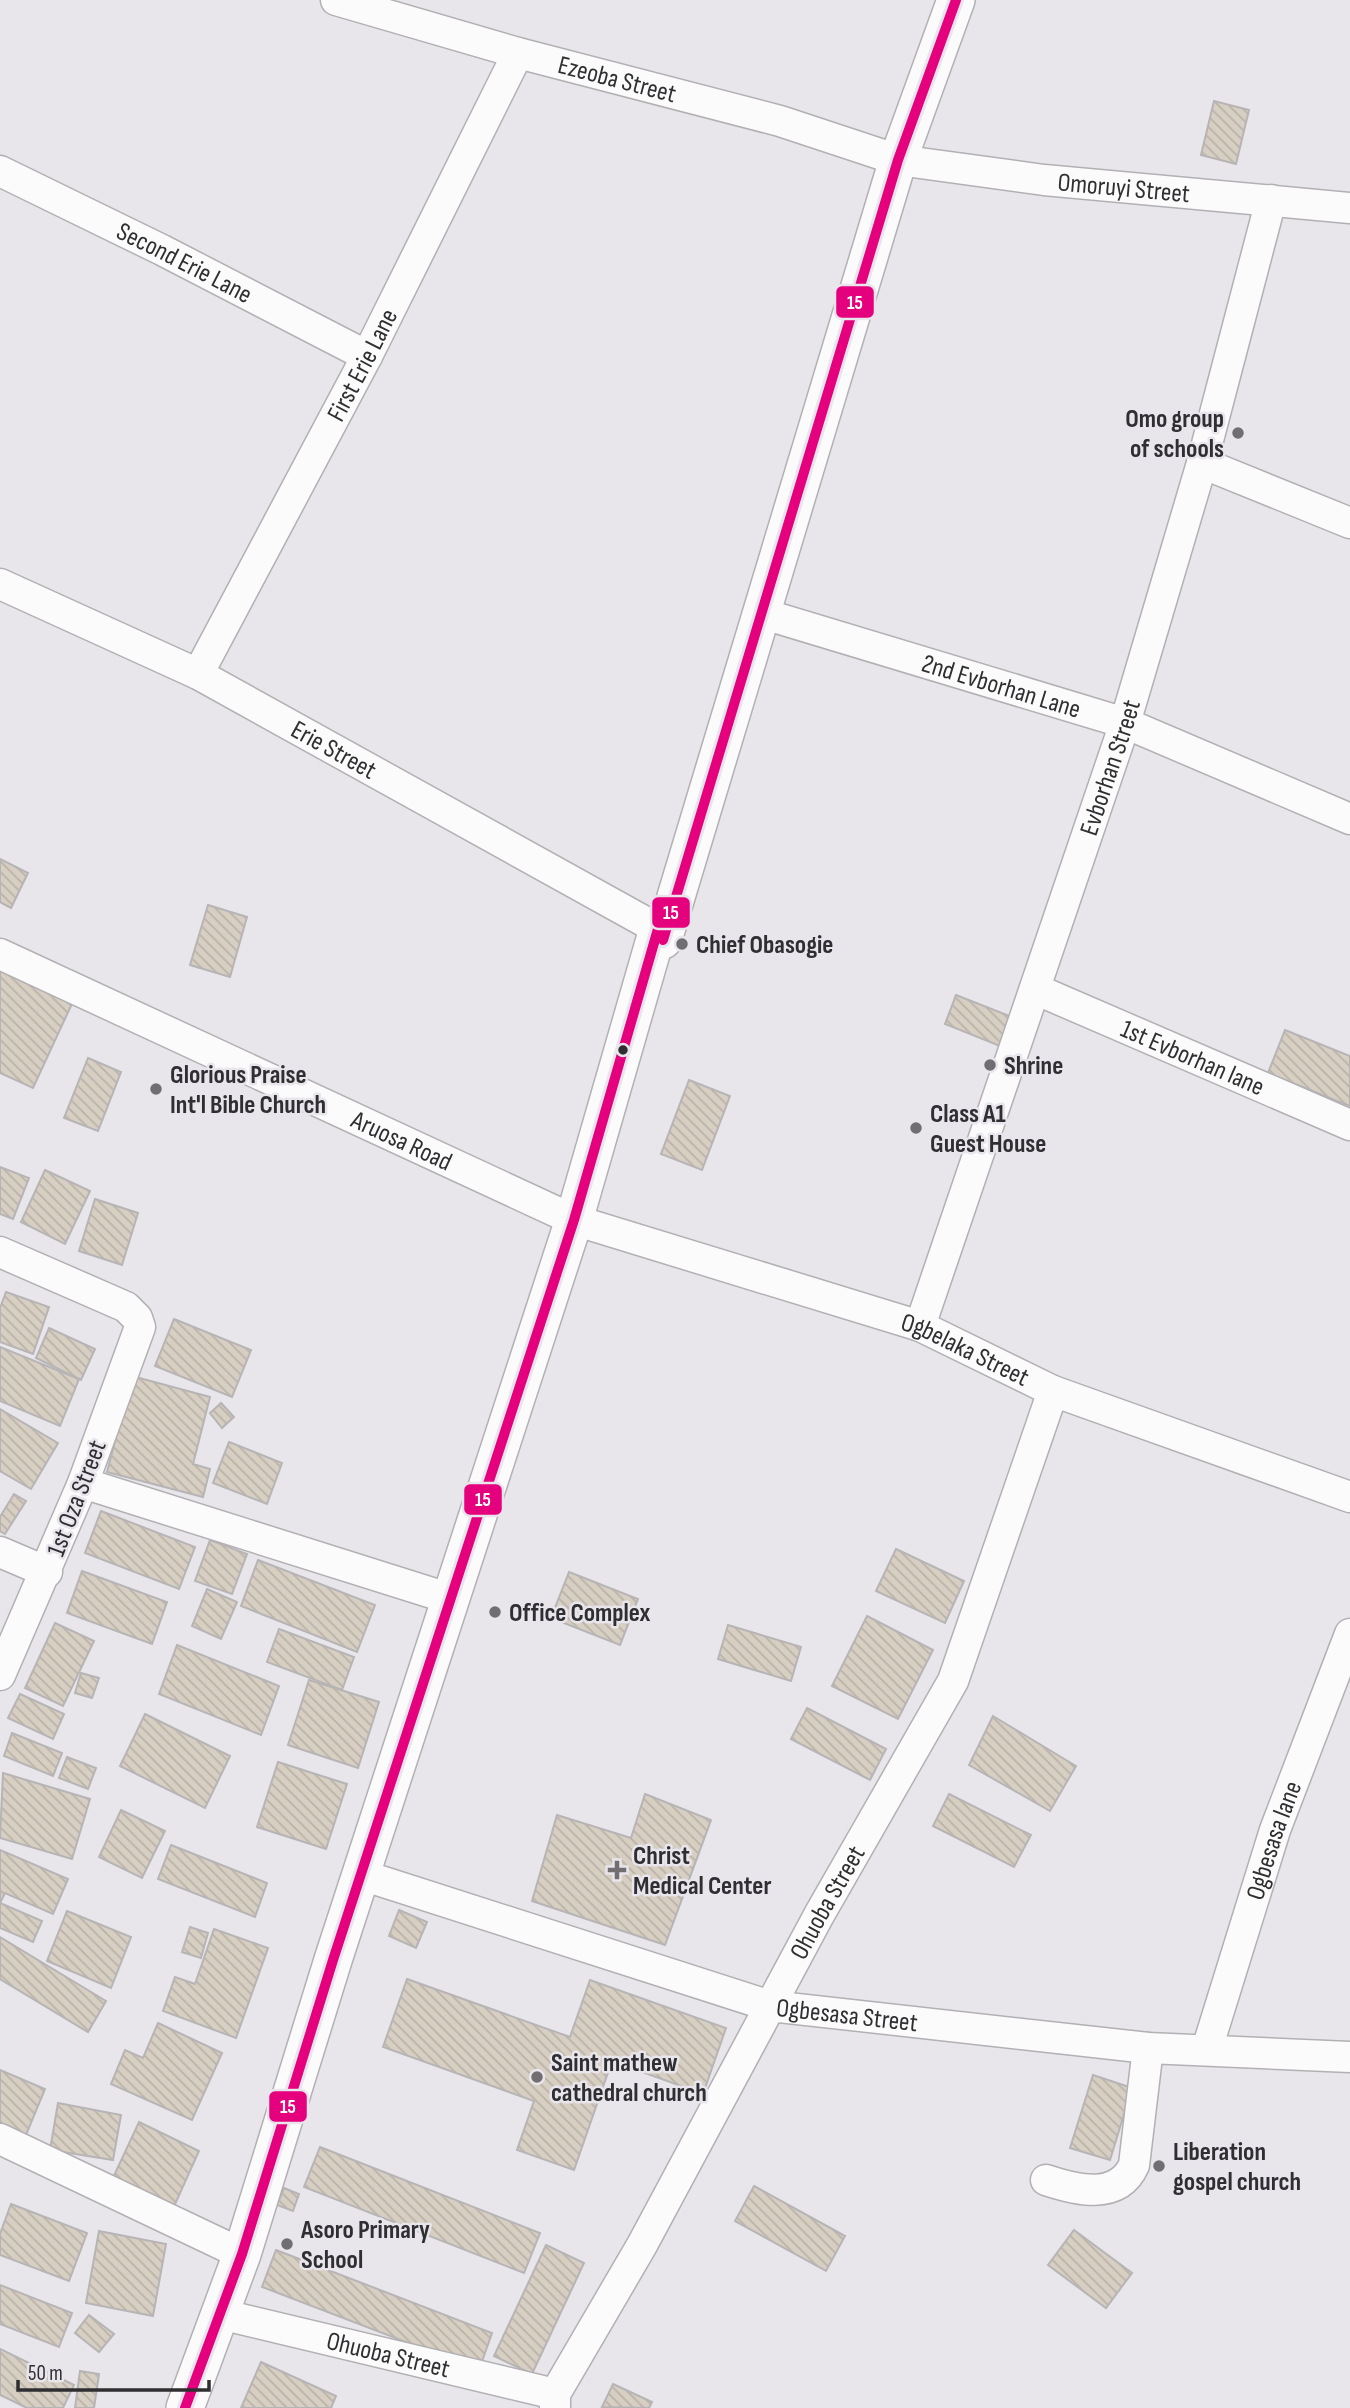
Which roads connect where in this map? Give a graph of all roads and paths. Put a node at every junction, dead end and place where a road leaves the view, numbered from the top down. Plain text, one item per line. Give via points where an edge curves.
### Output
1 (336, 0) edge
2 (956, 0) edge
3 (518, 53) junction
4 (898, 160) junction
5 (0, 171) edge
6 (1271, 200) junction
7 (1350, 208) edge
8 (367, 356) junction
9 (1202, 463) junction
10 (1350, 523) edge
11 (0, 584) edge
12 (764, 614) junction
13 (198, 674) junction
14 (1125, 723) junction
15 (1350, 820) edge
16 (659, 929) junction
17 (0, 954) edge
18 (1035, 989) junction
19 (1350, 1125) edge
20 (574, 1220) junction
21 (0, 1252) edge
22 (920, 1326) junction
23 (1054, 1391) junction
24 (83, 1483) junction
25 (1350, 1497) edge
26 (0, 1552) edge
27 (47, 1572) junction
28 (452, 1599) junction
29 (1350, 1634) edge
30 (0, 1675) edge
31 (362, 1875) junction
32 (770, 2006) junction
33 (1148, 2048) junction
34 (1207, 2049) junction
35 (1350, 2057) edge
36 (0, 2139) edge
37 (1046, 2180) dead end
38 (242, 2254) junction
39 (220, 2314) junction
40 (555, 2401) edge
41 (185, 2408) edge

1 - 3 street, Ezeoba Street
2 - 4 main road
3 - 4 street, Ezeoba Street via 780,121
3 - 8 street, First Erie Lane
4 - 6 street, Omoruyi Street via 1045,180
4 - 12 main road
5 - 8 street, Second Erie Lane
6 - 7 street, Omoruyi Street
6 - 9 street, Evborhan Street
8 - 13 street, First Erie Lane
9 - 10 street
9 - 14 street, Evborhan Street
11 - 13 street, Erie Street
12 - 14 street, 2nd Evborhan Lane
12 - 16 main road via 663,940
13 - 16 street, Erie Street
14 - 15 street, 2nd Evborhan Lane
14 - 18 street, Evborhan Street
16 - 20 main road
17 - 20 street, Aruosa Road
18 - 19 street, 1st Evborhan lane
18 - 22 street, Evborhan Street
20 - 22 street, Ogbelaka Street
20 - 28 main road
21 - 24 street, 1st Oza Street via 126,1307 137,1318 140,1327
22 - 23 street, Ogbelaka Street
23 - 25 street, Ogbelaka Street
23 - 32 street, Ohuoba Street via 953,1681
24 - 27 street, 1st Oza Street
24 - 28 street
26 - 27 street
27 - 30 street, 1st Oza Street
28 - 31 main road
29 - 34 street, Ogbesasa lane via 1275,1830
31 - 32 street, Ogbesasa Street
31 - 38 main road
32 - 33 street, Ogbesasa Street
32 - 40 street, Ohuoba Street
33 - 34 street, Ogbesasa Street
33 - 37 street via 1129,2178 1104,2190
34 - 35 street, Ogbesasa Street
36 - 38 street
38 - 39 main road
39 - 40 street, Ohuoba Street
39 - 41 main road

